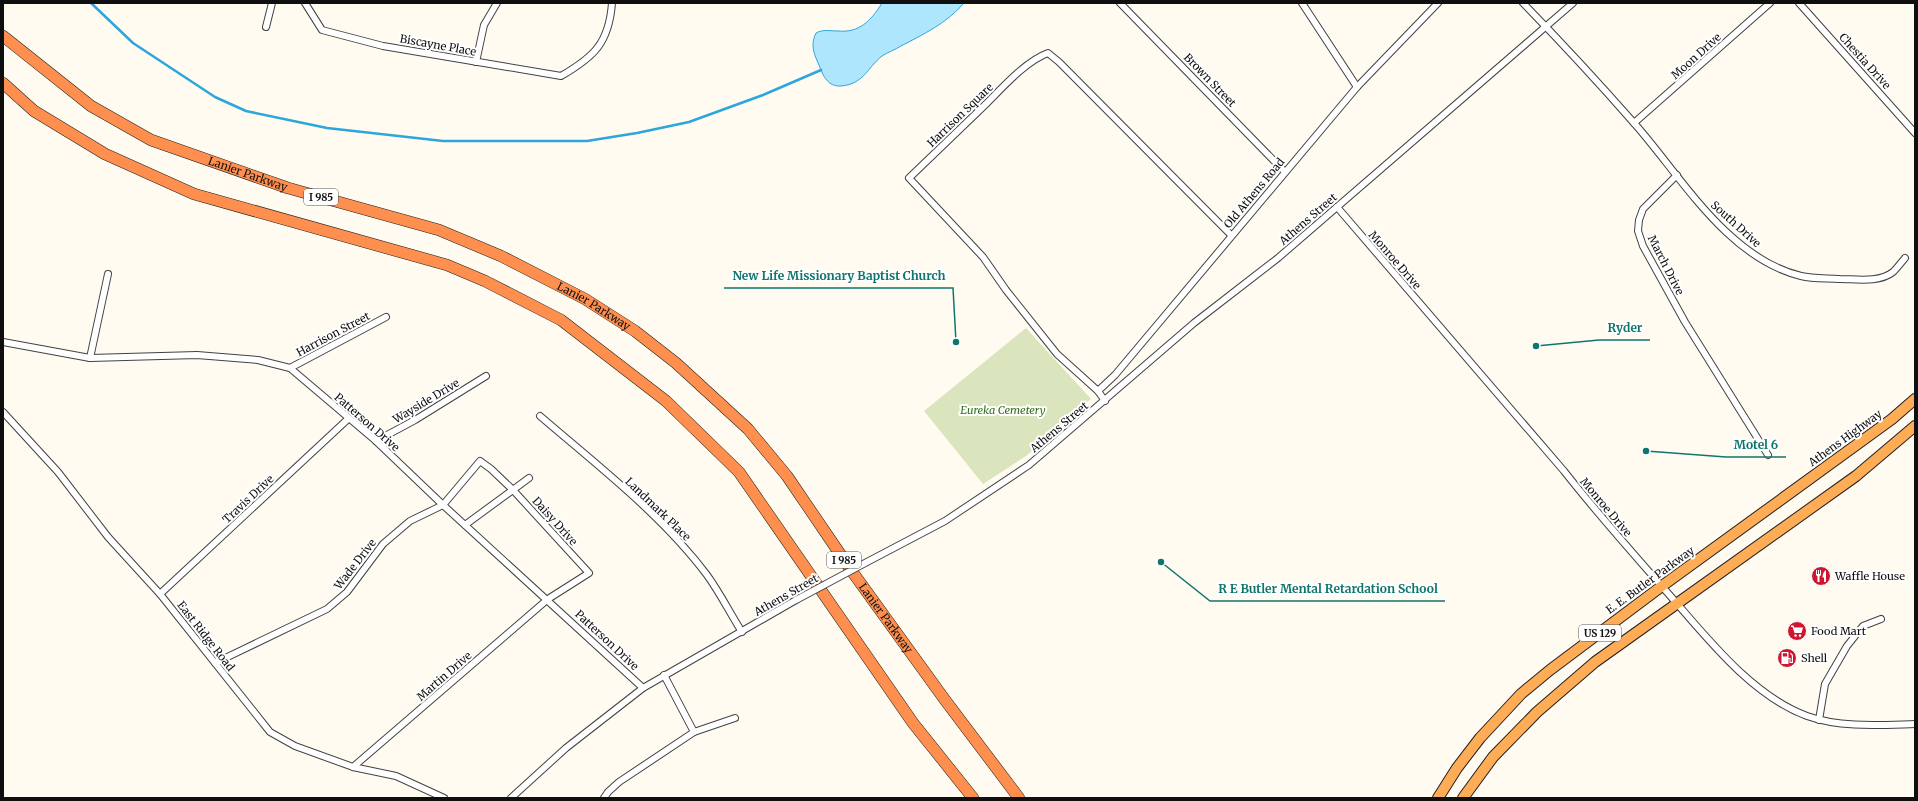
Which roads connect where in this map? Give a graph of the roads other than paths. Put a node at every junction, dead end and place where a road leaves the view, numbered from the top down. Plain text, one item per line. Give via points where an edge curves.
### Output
1 (272, 3) edge
2 (305, 3) edge
3 (497, 3) edge
4 (612, 3) edge
5 (1120, 3) edge
6 (1302, 3) edge
7 (1438, 3) edge
8 (1523, 3) edge
9 (1573, 3) edge
10 (1770, 3) edge
11 (1799, 3) edge
12 (1546, 26) junction
13 (266, 27) dead end
14 (3, 36) edge
15 (476, 62) junction
16 (3, 83) edge
17 (1357, 87) junction
18 (1634, 123) junction
19 (1915, 133) edge
20 (1285, 172) junction
21 (1677, 175) junction
22 (1337, 207) junction
23 (1231, 235) junction
24 (1905, 258) dead end
25 (108, 274) dead end
26 (386, 317) dead end
27 (3, 342) edge
28 (90, 358) junction
29 (290, 368) junction
30 (486, 376) dead end
31 (1098, 391) junction
32 (1915, 399) edge
33 (1105, 401) junction
34 (4, 415) edge
35 (540, 416) dead end
36 (348, 419) junction
37 (1915, 426) edge
38 (376, 441) junction
39 (1768, 455) dead end
40 (529, 478) dead end
41 (513, 490) junction
42 (1788, 495) joint
43 (443, 505) junction
44 (465, 525) junction
45 (1662, 586) junction
46 (160, 594) junction
47 (548, 599) junction
48 (1677, 603) junction
49 (1881, 619) dead end
50 (742, 632) junction
51 (215, 663) junction
52 (664, 675) junction
53 (643, 688) junction
54 (735, 718) dead end
55 (1819, 720) junction
56 (1915, 724) edge
57 (694, 732) junction
58 (353, 767) junction
59 (444, 798) edge
60 (511, 798) edge
61 (604, 798) edge
62 (974, 798) edge
63 (1019, 798) edge
64 (1438, 798) edge
65 (1463, 798) edge

1 - 13 street
2 - 15 street, Biscayne Place via 322,30 383,46
3 - 15 street via 484,26
4 - 15 street, Biscayne Place via 610,22 602,42 580,65 561,76
5 - 20 street, Brown Street
6 - 17 street
7 - 17 street, Old Athens Road
8 - 12 street
9 - 12 street, Athens Street
10 - 18 street, Moon Drive
11 - 19 street, Chestia Drive
12 - 18 street
12 - 22 street, Athens Street
14 - 63 highway, Lanier Parkway / I 985 via 91,106 151,140 288,188 439,230 501,256 572,292 635,331 676,363 748,429 782,470 851,570
16 - 62 highway via 34,111 106,154 194,194 447,266 485,281 561,320 666,401 739,472 913,723
17 - 20 street, Old Athens Road
18 - 21 street
20 - 23 street, Old Athens Road
21 - 24 street, South Drive via 1693,197 1741,245 1760,258 1801,276 1861,280 1878,278 1892,272
21 - 39 street, March Drive via 1643,209 1638,231 1643,246 1684,322
22 - 33 street, Athens Street via 1278,258 1194,323
22 - 45 street, Monroe Drive
23 - 31 street, Old Athens Road via 1115,375
23 - 31 street, Harrison Square via 1048,53 1032,62 1006,84 909,178 983,257 1057,354
25 - 28 street
26 - 29 street, Harrison Street
27 - 28 street, Patterson Drive
28 - 29 street, Patterson Drive via 197,355 258,360
29 - 36 street, Patterson Drive
30 - 38 street, Wayside Drive via 416,420
31 - 33 street
32 - 42 highway, Athens Highway / US 129 via 1892,419
33 - 50 street, Athens Street, bridge via 1029,465 986,495 945,521 796,600
34 - 46 street, East Ridge Road via 58,472 108,537
35 - 50 street, Landmark Place via 671,533 707,576
36 - 38 street, Patterson Drive
36 - 46 street, Travis Drive
37 - 48 highway, US 129 via 1856,476
38 - 43 street, Patterson Drive
40 - 41 street
41 - 43 street via 480,461
41 - 44 street
41 - 47 street, Daisy Drive via 589,573
42 - 45 highway, E. E. Butler Parkway / US 129
43 - 44 street, Patterson Drive
43 - 51 street, Wade Drive via 410,521 383,544 347,592 327,609
44 - 47 street, Patterson Drive
45 - 48 street, Monroe Drive
45 - 64 highway, E. E. Butler Parkway / US 129 via 1521,694 1480,738
46 - 51 street, East Ridge Road
47 - 53 street, Patterson Drive
47 - 58 street, Martin Drive
48 - 55 street, Monroe Drive via 1749,679 1786,707
48 - 65 highway, US 129 via 1595,662 1537,712 1493,757
49 - 55 street via 1863,626 1847,646 1825,684
50 - 52 street, Athens Street
51 - 58 street, East Ridge Road via 270,732 295,746
52 - 53 street, Athens Street
52 - 57 street
53 - 60 street, Athens Street via 566,748
54 - 57 street
55 - 56 street, Monroe Drive via 1842,724
57 - 61 street via 619,782
58 - 59 street, East Ridge Road via 396,776

